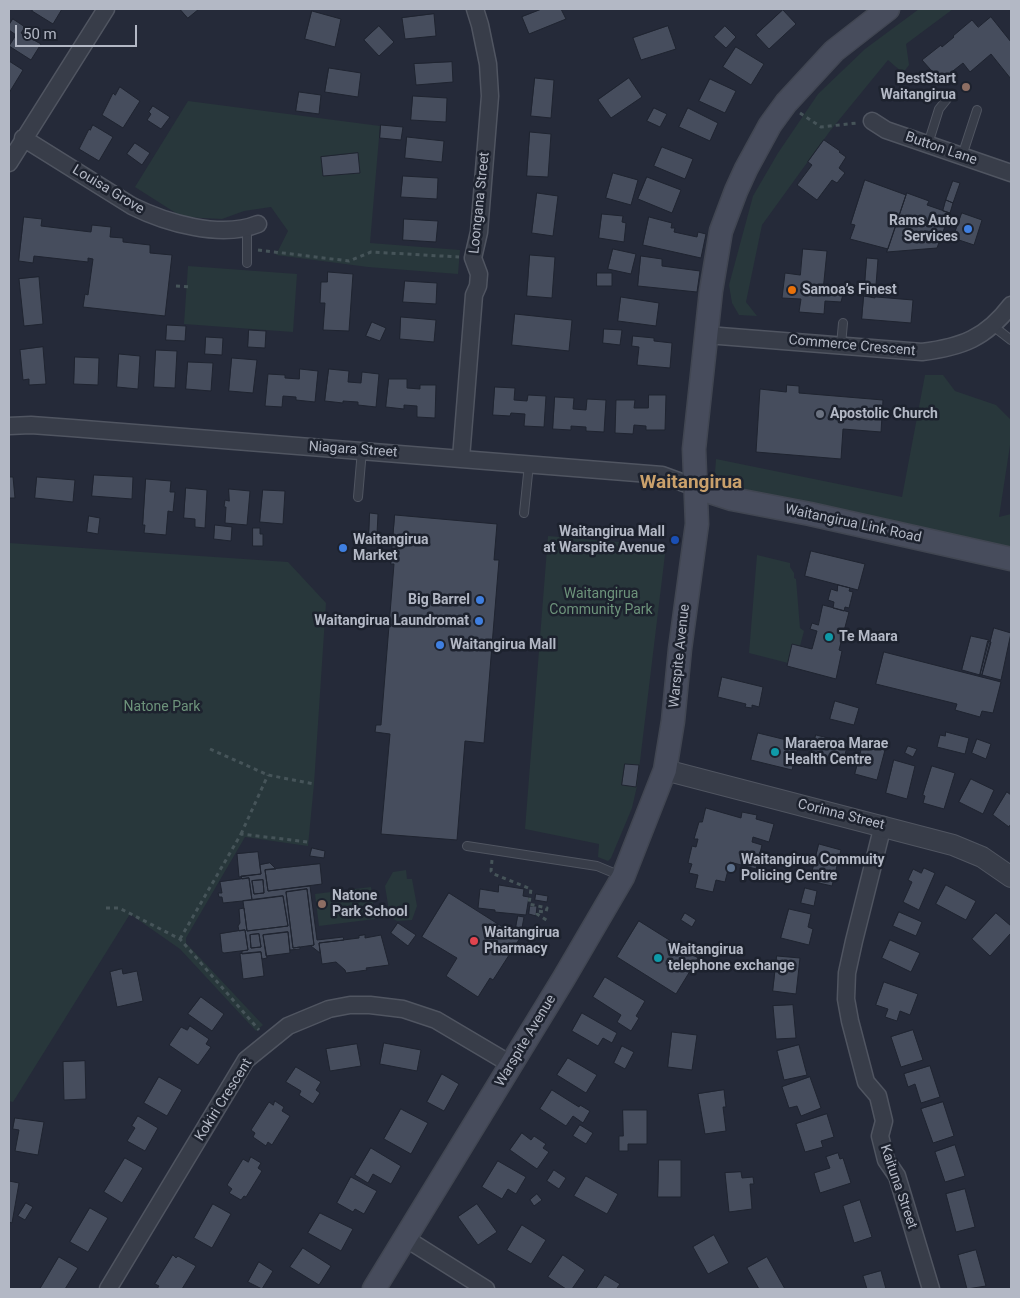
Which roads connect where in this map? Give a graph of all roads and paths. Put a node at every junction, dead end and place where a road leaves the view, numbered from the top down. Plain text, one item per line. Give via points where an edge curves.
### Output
1 (106, 9) edge
2 (475, 9) edge
3 (888, 9) edge
4 (947, 99) dead end
5 (786, 103) junction
6 (977, 110) dead end
7 (872, 120) joint
8 (23, 138) junction
9 (928, 144) junction
10 (962, 156) junction
11 (9, 163) edge
12 (1011, 173) edge
13 (252, 226) joint
14 (247, 249) junction
15 (474, 258) junction
16 (247, 263) dead end
17 (176, 286) dead end
18 (190, 287) dead end
19 (1011, 305) edge
20 (843, 323) dead end
21 (993, 326) junction
22 (707, 335) junction
23 (1011, 340) edge
24 (841, 345) junction
25 (9, 426) edge
26 (362, 450) junction
27 (461, 458) junction
28 (529, 464) junction
29 (695, 487) junction
30 (358, 497) dead end
31 (524, 513) dead end
32 (1011, 559) edge
33 (210, 749) dead end
34 (665, 770) junction
35 (268, 775) junction
36 (314, 784) dead end
37 (883, 825) junction
38 (241, 834) junction
39 (308, 842) dead end
40 (467, 846) dead end
41 (493, 849) junction
42 (622, 876) junction
43 (1011, 877) edge
44 (106, 908) dead end
45 (548, 921) dead end
46 (180, 939) junction
47 (269, 1041) junction
48 (512, 1065) junction
49 (405, 1238) junction
50 (108, 1289) edge
51 (374, 1289) edge
52 (486, 1289) edge
53 (931, 1289) edge

1 - 8 street
2 - 15 street, Loongana Street via 488,64 490,96
3 - 5 main road, Warspite Avenue via 834,51
4 - 9 lane via 939,109
5 - 7 path via 822,127
5 - 22 main road, Warspite Avenue via 756,148 728,210 716,258
6 - 10 lane
7 - 9 street, Button Lane via 886,130
8 - 11 street
8 - 13 street, Louisa Grove via 150,215 170,222 218,230
9 - 10 street, Button Lane
10 - 12 street, Button Lane
13 - 14 lane
14 - 15 path via 349,261 371,252
14 - 16 lane
15 - 27 street, Loongana Street via 479,274 474,295
17 - 18 path
19 - 21 street, Commerce Crescent
20 - 24 lane
21 - 23 lane
21 - 24 street, Commerce Crescent via 970,340 941,350 901,351
22 - 24 street, Commerce Crescent
22 - 29 main road, Warspite Avenue via 694,449
25 - 26 street, Niagara Street
26 - 27 street, Niagara Street
26 - 30 lane
27 - 28 street, Niagara Street
28 - 29 street, Niagara Street via 662,475
28 - 31 lane
29 - 32 main road, Waitangirua Link Road via 732,499
29 - 34 main road, Warspite Avenue via 697,524
33 - 35 path
34 - 37 street, Corinna Street
34 - 42 main road, Warspite Avenue
35 - 36 path
35 - 38 path
37 - 43 street, Corinna Street via 953,845 982,857
37 - 53 street, Kaituna Street via 847,973 846,999 866,1082 878,1096 884,1121 880,1136 886,1160 897,1176
38 - 39 path
38 - 46 path
40 - 41 lane
41 - 42 lane via 597,866
41 - 45 path via 492,872 531,889 529,904 547,908 546,912 537,911 537,914
42 - 48 main road, Warspite Avenue
44 - 46 path via 126,910
46 - 47 path
47 - 48 street, Kokiri Crescent via 288,1026 329,1009 350,1005 386,1006 403,1008 436,1020
47 - 50 street, Kokiri Crescent via 246,1060
48 - 49 main road, Warspite Avenue
49 - 51 main road, Warspite Avenue
49 - 52 street

